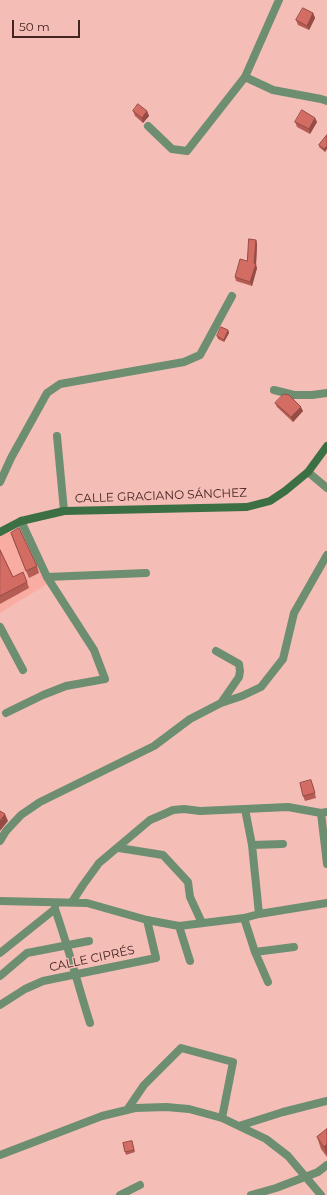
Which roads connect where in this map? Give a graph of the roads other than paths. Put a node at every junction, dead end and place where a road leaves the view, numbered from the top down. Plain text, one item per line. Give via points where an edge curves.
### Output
1 (279, 0) edge
2 (245, 77) junction
3 (327, 101) edge
4 (148, 126) dead end
5 (232, 296) dead end
6 (274, 390) dead end
7 (327, 393) edge
8 (57, 436) dead end
9 (327, 446) edge
10 (308, 472) junction
11 (0, 482) edge
12 (327, 488) edge
13 (64, 511) junction
14 (21, 521) junction
15 (0, 532) edge
16 (327, 555) edge
17 (146, 573) dead end
18 (47, 577) junction
19 (0, 627) edge
20 (216, 651) dead end
21 (23, 670) dead end
22 (221, 703) junction
23 (6, 713) dead end
24 (245, 809) junction
25 (324, 812) edge
26 (325, 838) edge
27 (0, 841) edge
28 (283, 844) dead end
29 (252, 845) junction
30 (120, 848) junction
31 (327, 864) edge
32 (0, 901) edge
33 (72, 902) junction
34 (327, 903) edge
35 (55, 906) junction
36 (259, 914) junction
37 (244, 918) junction
38 (147, 920) junction
39 (202, 923) junction
40 (179, 926) junction
41 (89, 941) dead end
42 (68, 946) junction
43 (294, 947) dead end
44 (255, 952) junction
45 (0, 953) edge
46 (190, 961) dead end
47 (75, 975) junction
48 (0, 976) edge
49 (268, 982) dead end
50 (0, 1005) edge
51 (90, 1023) dead end
52 (327, 1101) edge
53 (127, 1110) junction
54 (222, 1118) junction
55 (240, 1126) junction
56 (0, 1155) edge
57 (327, 1165) edge
58 (306, 1176) junction
59 (140, 1185) dead end
60 (120, 1195) edge
61 (251, 1195) edge
62 (321, 1195) edge

1 - 2 street
2 - 3 street via 273,90
2 - 4 street via 187,151 172,149
5 - 11 street via 200,355 184,362 60,384 47,393
6 - 7 street via 294,395
8 - 13 street
9 - 10 street, CALLE GRACIANO SÁNCHEZ
10 - 12 street
10 - 13 street, CALLE GRACIANO SÁNCHEZ via 270,501 248,507
13 - 14 street, CALLE GRACIANO SÁNCHEZ
14 - 15 street, CALLE GRACIANO SÁNCHEZ
14 - 18 street
16 - 22 street via 294,613 283,659 261,687
17 - 18 street
18 - 23 street via 94,650 105,679 66,686
19 - 21 street
20 - 22 street via 239,664 240,671 240,677
22 - 27 street via 190,719 154,746 40,802 21,815
24 - 25 street via 288,807
24 - 29 street
24 - 30 street via 173,810 150,820
25 - 26 street
26 - 31 street
28 - 29 street
29 - 36 street
30 - 33 street via 99,864
30 - 39 street via 163,856 188,882 190,897
32 - 35 street
33 - 35 street
33 - 38 street via 87,903
34 - 36 street
35 - 42 street
35 - 45 street
36 - 37 street
37 - 39 street
37 - 44 street
38 - 40 street
38 - 47 street, CALLE CIPRÉS via 156,958
39 - 40 street
40 - 46 street
41 - 42 street
42 - 47 street
42 - 48 street via 27,953
43 - 44 street
44 - 49 street
47 - 50 street, CALLE CIPRÉS via 25,989
47 - 51 street
52 - 55 street
53 - 54 street via 166,1107 189,1109
53 - 54 street via 144,1085 181,1048 233,1062
53 - 56 street via 102,1116
54 - 55 street
55 - 58 street via 266,1139 288,1156
57 - 58 street via 318,1172
58 - 61 street
58 - 62 street
59 - 60 street

